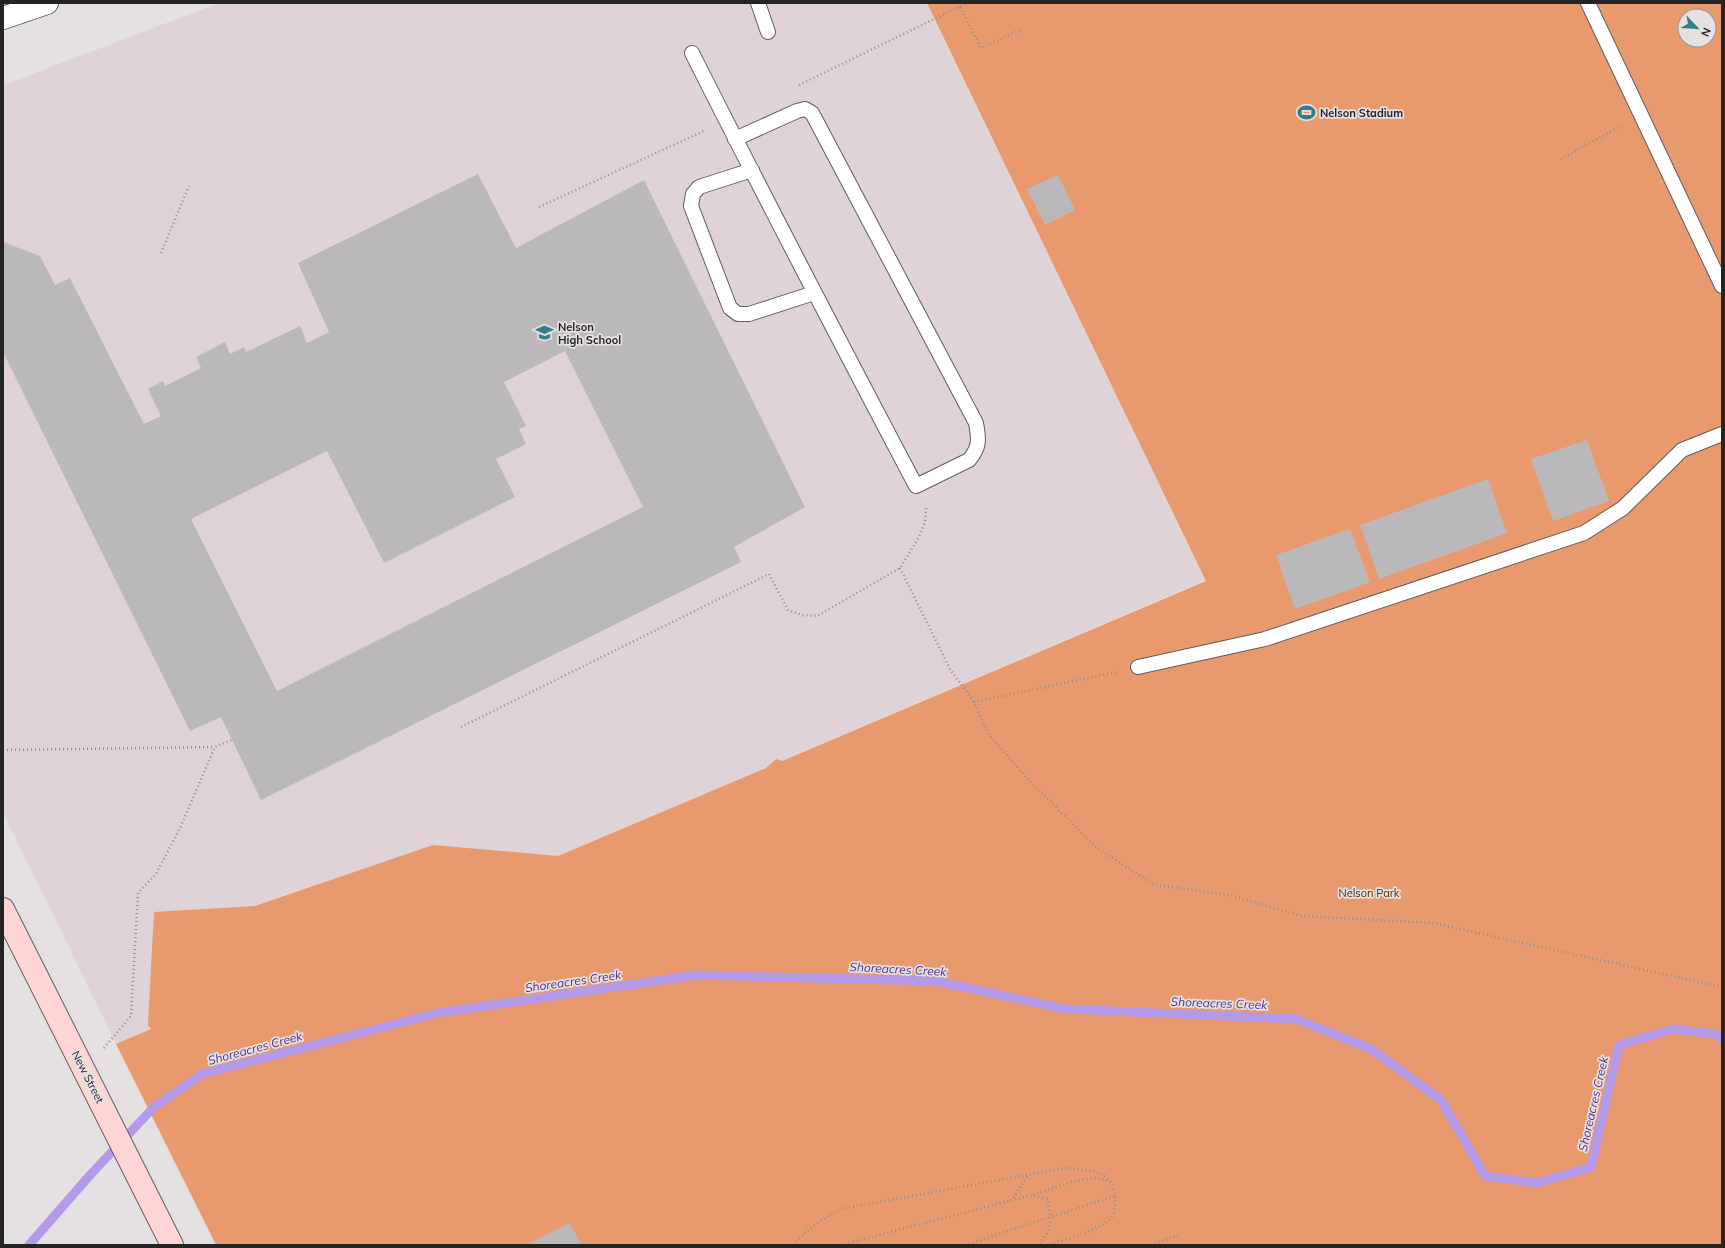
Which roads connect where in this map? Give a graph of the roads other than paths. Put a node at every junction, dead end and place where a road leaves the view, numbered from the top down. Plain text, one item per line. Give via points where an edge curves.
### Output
1 (47, 3) edge
2 (758, 3) edge
3 (1588, 3) edge
4 (3, 18) edge
5 (768, 32) dead end
6 (692, 53) dead end
7 (735, 139) junction
8 (752, 170) junction
9 (1722, 286) edge
10 (814, 293) junction
11 (1722, 434) edge
12 (1138, 667) road end
13 (3, 909) edge
14 (172, 1245) edge

1 - 4 street
2 - 5 lane
3 - 9 lane
6 - 7 lane
7 - 8 lane
7 - 10 lane via 797,111 805,109 812,113 976,423 979,438 976,452 969,460 916,486
8 - 10 lane
8 - 10 lane via 699,187 693,194 691,206 730,308 738,314 750,314
11 - 12 lane via 1682,450 1623,508 1584,533 1265,639
13 - 14 main road, New Street

